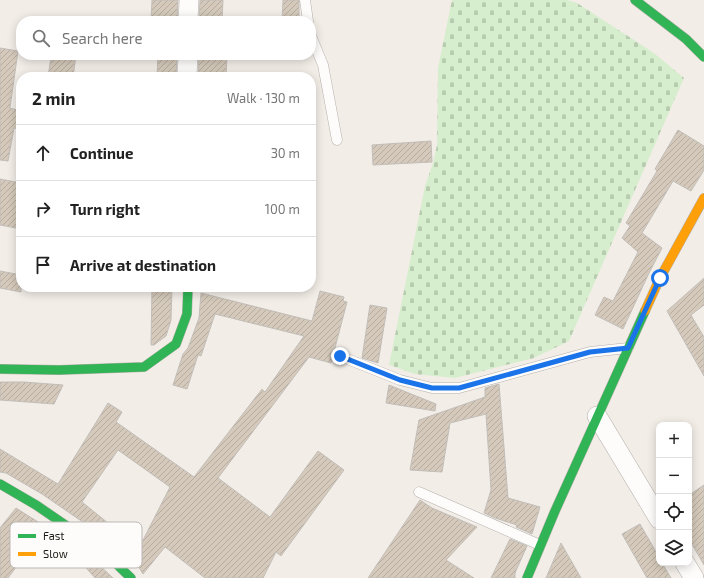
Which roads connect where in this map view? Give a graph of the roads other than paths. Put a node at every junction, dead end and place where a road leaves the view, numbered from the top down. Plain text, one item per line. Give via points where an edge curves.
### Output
1 (189, 0) edge
2 (305, 0) edge
3 (635, 0) edge
4 (188, 16) edge
5 (307, 16) edge
6 (316, 48) edge
7 (704, 57) edge
8 (188, 60) edge
9 (188, 72) edge
10 (337, 140) dead end
11 (704, 198) edge
12 (188, 292) edge
13 (628, 348) junction
14 (340, 356) dead end
15 (0, 369) edge
16 (597, 416) junction
17 (0, 484) edge
18 (418, 492) dead end
19 (656, 514) edge
20 (61, 522) edge
21 (540, 546) junction
22 (687, 566) edge
23 (121, 568) edge
24 (131, 578) edge
25 (527, 578) edge
26 (694, 578) edge

1 - 4 street
2 - 5 lane
3 - 7 street via 686,39
6 - 10 lane via 323,65
8 - 9 street
11 - 13 street via 660,278
12 - 15 street via 187,314 176,344 144,367
13 - 14 lane via 590,352 459,388 432,388 400,380
13 - 16 street
16 - 19 street
16 - 21 street
17 - 20 street
18 - 21 lane
21 - 25 street
22 - 26 street
23 - 24 street

